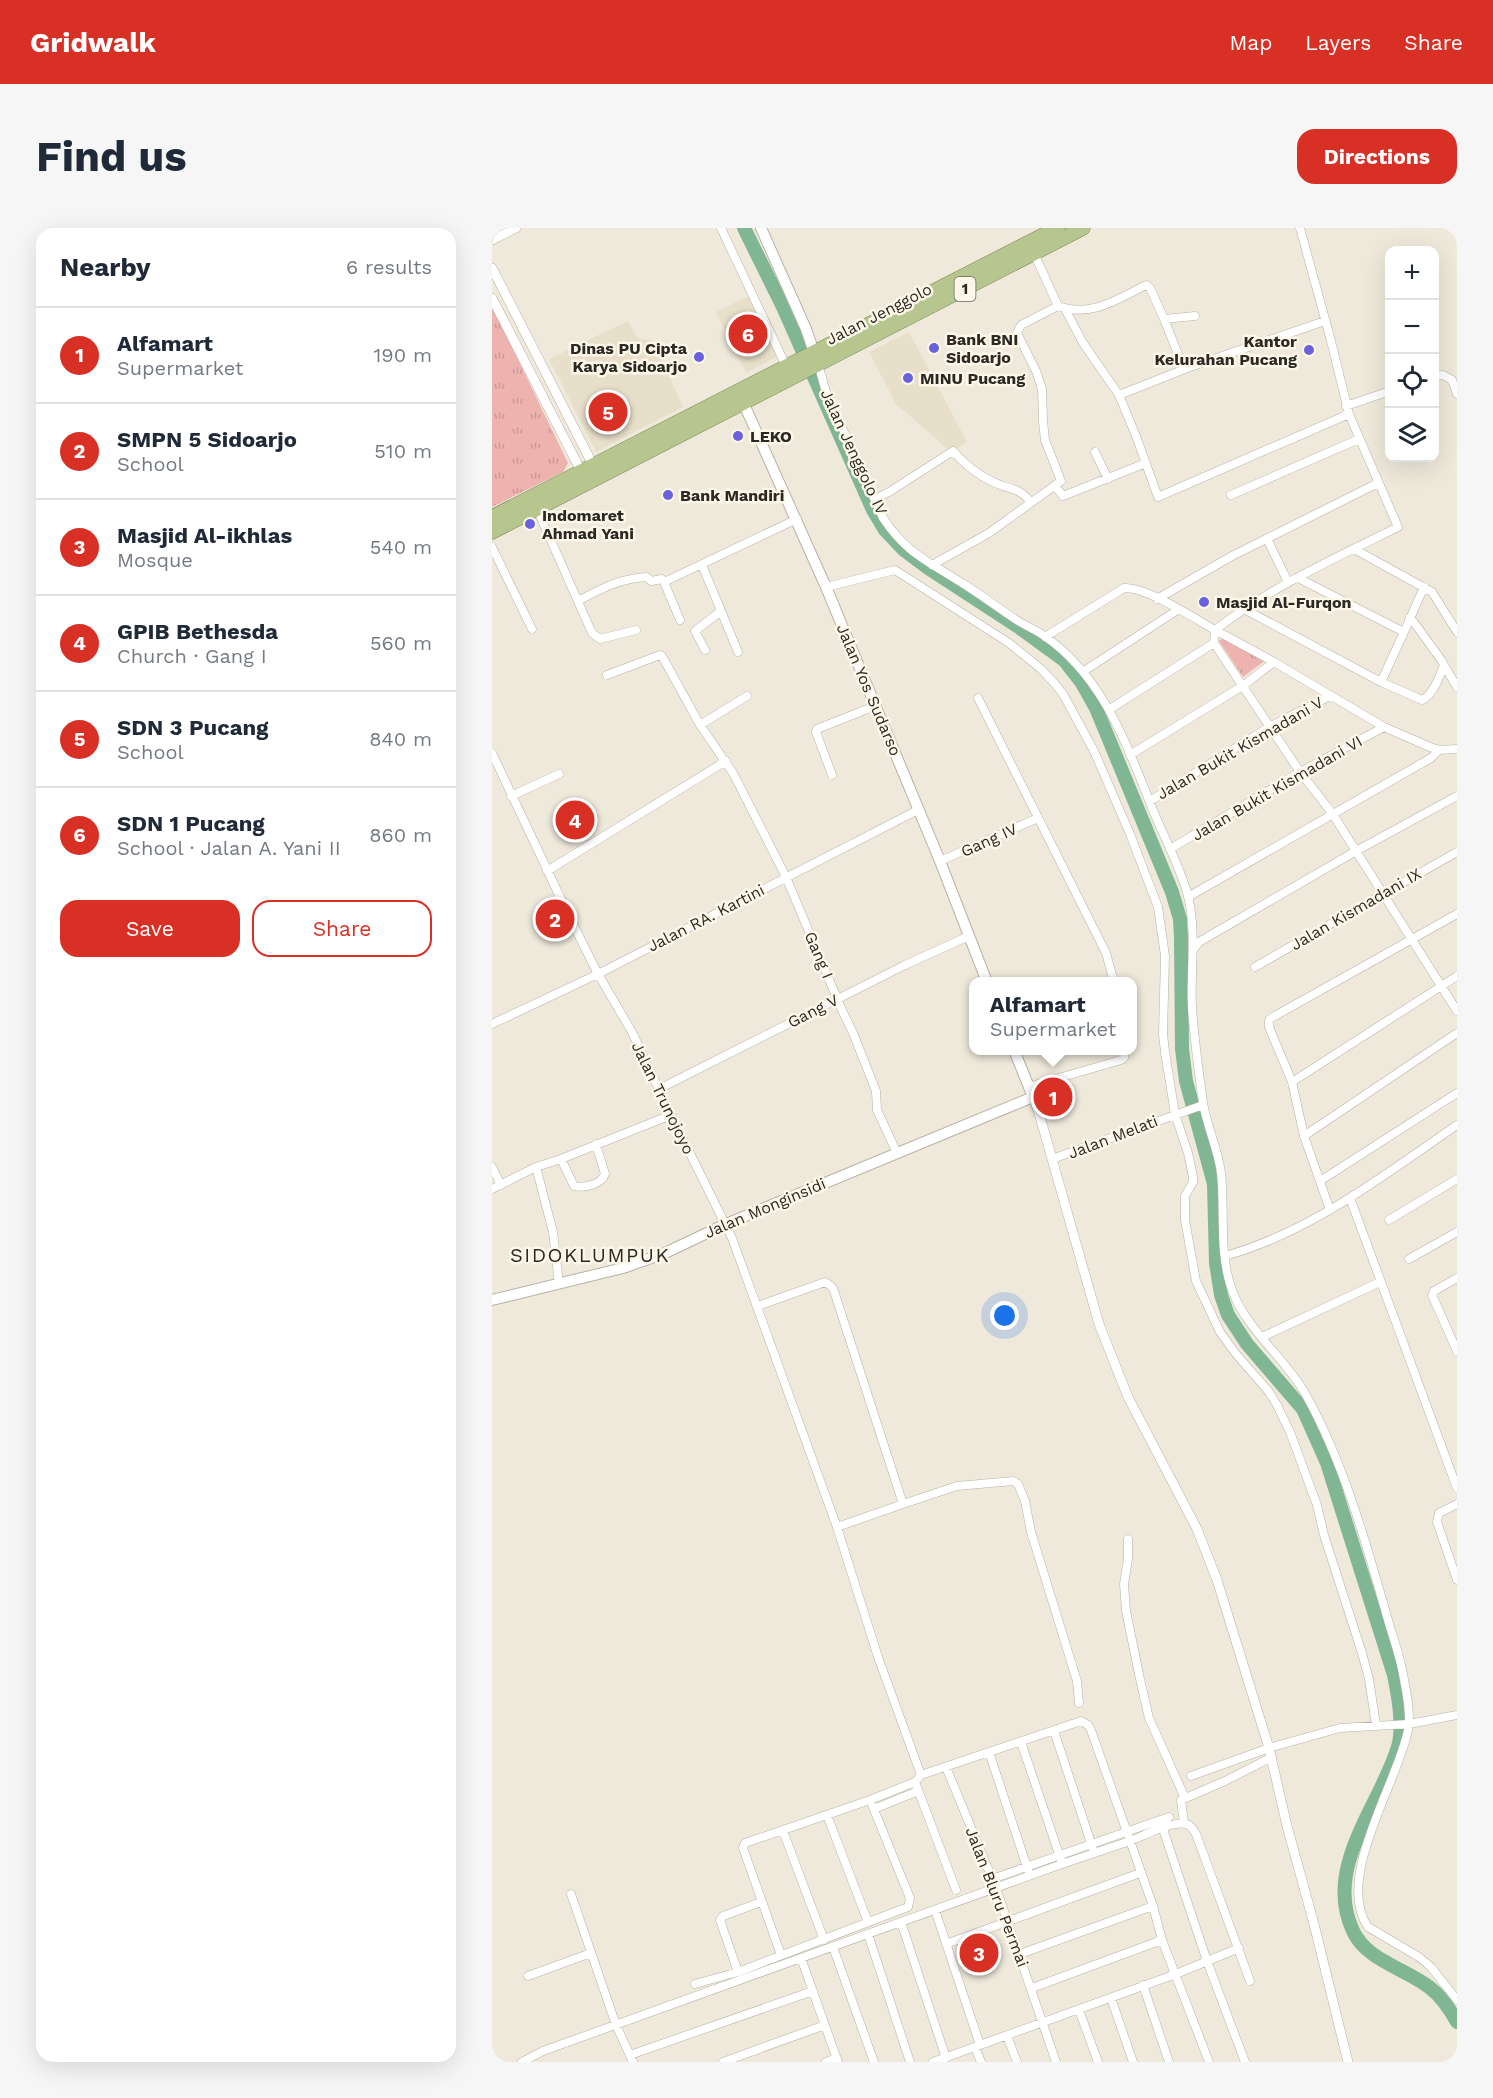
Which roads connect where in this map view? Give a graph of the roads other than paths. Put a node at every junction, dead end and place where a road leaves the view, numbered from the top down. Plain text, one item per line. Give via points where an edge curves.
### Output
1 (516, 228) edge
2 (721, 228) edge
3 (761, 228) edge
4 (1057, 228) edge
5 (1083, 228) edge
6 (1300, 228) edge
7 (492, 240) edge
8 (1034, 253) junction
9 (492, 268) edge
10 (492, 298) edge
11 (1062, 308) junction
12 (1195, 316) dead end
13 (1164, 319) junction
14 (1325, 321) junction
15 (804, 364) junction
16 (1184, 369) junction
17 (1439, 375) edge
18 (1385, 393) edge
19 (1457, 394) edge
20 (1119, 395) junction
21 (744, 402) junction
22 (1348, 410) junction
23 (1359, 439) junction
24 (1095, 452) dead end
25 (1146, 464) junction
26 (587, 473) junction
27 (1108, 479) junction
28 (1378, 483) junction
29 (1055, 486) junction
30 (1231, 495) dead end
31 (874, 499) junction
32 (1031, 502) junction
33 (537, 509) junction
34 (492, 517) edge
35 (796, 519) junction
36 (492, 532) edge
37 (1267, 539) junction
38 (492, 546) edge
39 (1354, 549) junction
40 (702, 565) junction
41 (932, 565) junction
42 (1298, 578) junction
43 (664, 582) junction
44 (1288, 582) junction
45 (826, 587) junction
46 (1424, 587) junction
47 (1157, 599) junction
48 (578, 601) junction
49 (1179, 609) junction
50 (1244, 609) junction
51 (721, 611) junction
52 (1410, 617) junction
53 (680, 620) dead end
54 (532, 629) dead end
55 (636, 630) dead end
56 (1215, 630) junction
57 (1404, 632) junction
58 (1457, 632) edge
59 (1045, 637) junction
60 (1214, 643) junction
61 (705, 650) dead end
62 (738, 651) dead end
63 (1274, 662) junction
64 (1444, 665) junction
65 (1084, 671) junction
66 (607, 675) dead end
67 (1382, 682) junction
68 (1244, 685) junction
69 (1457, 687) edge
70 (747, 696) dead end
71 (1330, 696) junction
72 (978, 698) dead end
73 (875, 706) junction
74 (1110, 709) junction
75 (700, 725) junction
76 (1270, 726) junction
77 (1384, 727) junction
78 (1457, 749) edge
79 (1439, 750) junction
80 (492, 753) edge
81 (1130, 755) junction
82 (726, 761) junction
83 (1300, 772) junction
84 (559, 774) dead end
85 (832, 775) dead end
86 (511, 796) junction
87 (1457, 796) edge
88 (1150, 801) junction
89 (918, 810) junction
90 (1332, 813) junction
91 (1038, 818) junction
92 (1170, 849) junction
93 (1356, 851) junction
94 (1457, 852) edge
95 (940, 861) junction
96 (547, 871) junction
97 (786, 877) junction
98 (1383, 894) junction
99 (1188, 897) junction
100 (1457, 914) edge
101 (969, 936) junction
102 (1412, 939) junction
103 (1194, 949) junction
104 (1255, 967) dead end
105 (598, 974) junction
106 (1457, 976) edge
107 (985, 977) edge
108 (1113, 977) edge
109 (1442, 986) junction
110 (837, 999) junction
111 (1457, 1011) edge
112 (492, 1024) edge
113 (1457, 1034) edge
114 (1016, 1055) edge
115 (1124, 1055) edge
116 (1292, 1082) junction
117 (659, 1089) junction
118 (1030, 1092) junction
119 (1457, 1094) edge
120 (1200, 1106) junction
121 (1178, 1113) junction
122 (670, 1115) junction
123 (1457, 1125) edge
124 (1304, 1136) junction
125 (596, 1144) junction
126 (897, 1153) junction
127 (561, 1159) junction
128 (1052, 1159) junction
129 (492, 1167) edge
130 (537, 1167) junction
131 (1457, 1179) edge
132 (1320, 1181) junction
133 (501, 1185) junction
134 (492, 1190) edge
135 (1350, 1198) junction
136 (1330, 1210) junction
137 (1389, 1220) dead end
138 (726, 1224) junction
139 (1457, 1232) edge
140 (1225, 1256) junction
141 (1409, 1259) dead end
142 (1457, 1278) edge
143 (1380, 1282) junction
144 (559, 1284) junction
145 (492, 1300) edge
146 (758, 1306) junction
147 (1262, 1337) junction
148 (1457, 1351) edge
149 (1457, 1488) edge
150 (903, 1504) junction
151 (1457, 1504) edge
152 (837, 1527) junction
153 (1128, 1539) dead end
154 (1457, 1580) edge
155 (1079, 1703) dead end
156 (1457, 1715) edge
157 (1380, 1725) junction
158 (1406, 1725) junction
159 (1054, 1731) junction
160 (1021, 1742) junction
161 (989, 1752) junction
162 (1271, 1752) junction
163 (946, 1767) junction
164 (921, 1775) junction
165 (1191, 1776) dead end
166 (915, 1782) junction
167 (918, 1791) junction
168 (1185, 1798) junction
169 (870, 1800) junction
170 (874, 1809) junction
171 (827, 1815) junction
172 (1169, 1817) dead end
173 (1184, 1823) junction
174 (1162, 1824) junction
175 (783, 1831) junction
176 (1126, 1832) junction
177 (1130, 1841) junction
178 (1093, 1849) junction
179 (1061, 1859) junction
180 (1028, 1872) junction
181 (1140, 1873) junction
182 (992, 1879) junction
183 (996, 1888) junction
184 (956, 1890) dead end
185 (571, 1894) dead end
186 (761, 1902) junction
187 (1153, 1906) junction
188 (935, 1910) junction
189 (1008, 1921) junction
190 (868, 1922) junction
191 (901, 1922) junction
192 (868, 1934) junction
193 (824, 1940) junction
194 (1162, 1940) junction
195 (946, 1944) junction
196 (833, 1947) junction
197 (1239, 1948) junction
198 (591, 1953) junction
199 (1020, 1954) junction
200 (781, 1955) junction
201 (801, 1958) junction
202 (1207, 1961) junction
203 (738, 1972) junction
204 (1176, 1974) junction
205 (528, 1976) dead end
206 (1250, 1981) dead end
207 (695, 1984) dead end
208 (1143, 1985) junction
209 (1032, 1988) junction
210 (813, 1991) junction
211 (1111, 1998) junction
212 (1457, 2000) edge
213 (1079, 2010) junction
214 (1042, 2022) junction
215 (616, 2025) junction
216 (825, 2025) junction
217 (1007, 2036) junction
218 (978, 2046) junction
219 (630, 2060) edge
220 (838, 2060) edge
221 (940, 2060) edge
222 (522, 2062) edge
223 (723, 2062) edge
224 (826, 2062) edge
225 (874, 2062) edge
226 (910, 2062) edge
227 (981, 2062) edge
228 (1017, 2062) edge
229 (1056, 2062) edge
230 (1098, 2062) edge
231 (1133, 2062) edge
232 (1169, 2062) edge
233 (1209, 2062) edge
234 (1245, 2062) edge
235 (1348, 2062) edge

1 - 7 street
2 - 15 street, Jalan Jenggolo IV
3 - 15 main road
4 - 15 highway, Jalan Jenggolo / 1
5 - 8 highway, Jalan Jenggolo / 1
6 - 14 street
8 - 11 street
8 - 15 highway, Jalan Jenggolo / 1
9 - 26 street
10 - 26 street
11 - 13 street via 1087,311 1146,285
11 - 20 street
11 - 29 street via 1022,325 1017,333 1042,389 1046,440 1061,478
12 - 13 street
13 - 16 street
14 - 16 street
14 - 22 street
15 - 21 highway, 1
15 - 26 highway, 1
15 - 31 street, Jalan Jenggolo IV via 826,392
16 - 20 street
17 - 19 street via 1452,380
18 - 22 street
20 - 25 street
21 - 26 highway, 1
21 - 35 main road, Jalan Yos Sudarso
22 - 23 street
22 - 25 street via 1158,497
23 - 28 street
23 - 30 street
24 - 27 street
25 - 27 street
26 - 33 highway, 1
26 - 34 highway, 1
27 - 29 street via 1064,496
28 - 37 street
28 - 39 street via 1398,527
29 - 32 street
31 - 32 street via 952,449 971,470 1014,488
31 - 41 street, Jalan Jenggolo IV via 893,532 913,553
32 - 41 street via 989,533
33 - 36 highway, 1
33 - 48 street
35 - 40 street
35 - 45 main road, Jalan Yos Sudarso
37 - 44 street
37 - 47 street
38 - 54 street
39 - 42 street
39 - 46 street
40 - 43 street
40 - 51 street
41 - 59 street, Jalan Jenggolo IV
42 - 44 street
42 - 57 street
43 - 48 street via 638,578 611,584
43 - 53 street
44 - 50 street
45 - 73 main road, Jalan Yos Sudarso
45 - 121 street via 895,570 1009,643 1041,669 1063,694 1098,761 1158,907 1165,956 1163,1034
46 - 52 street
46 - 58 street via 1432,592
47 - 49 street
47 - 59 street via 1124,588
48 - 55 street via 596,637
49 - 56 street
49 - 65 street
50 - 56 street
50 - 67 street
51 - 61 street via 695,631
51 - 62 street
52 - 57 street
52 - 64 street
56 - 60 street
56 - 63 street
57 - 67 street
59 - 65 street, Jalan Jenggolo IV
60 - 68 street
60 - 74 street
63 - 68 street
63 - 71 street
64 - 67 street via 1422,700
64 - 69 street
65 - 74 street, Jalan Jenggolo IV
66 - 75 street, Gang I via 661,655
68 - 76 street
68 - 81 street
70 - 75 street
71 - 76 street, Jalan Bukit Kismadani V
71 - 77 street
72 - 91 street
73 - 85 street via 817,729
73 - 89 main road, Jalan Yos Sudarso
74 - 81 street, Jalan Jenggolo IV
75 - 82 street, Gang I
76 - 83 street
76 - 88 street, Jalan Bukit Kismadani V
77 - 79 street
77 - 83 street, Jalan Bukit Kismadani VI
78 - 79 street
79 - 90 street
80 - 86 street, Jalan Trunojoyo
81 - 88 street, Jalan Jenggolo IV
82 - 96 street
82 - 97 street, Gang I
83 - 90 street
83 - 92 street, Jalan Bukit Kismadani VI
84 - 86 street
86 - 96 street, Jalan Trunojoyo
87 - 93 street
88 - 92 street, Jalan Jenggolo IV
89 - 95 main road, Jalan Yos Sudarso
89 - 97 street, Jalan RA. Kartini
90 - 93 street
90 - 99 street
91 - 95 street, Gang IV
91 - 108 street via 1106,953
92 - 99 street, Jalan Jenggolo IV
93 - 98 street
93 - 103 street via 1199,942
94 - 98 street, Jalan Kismadani IX
95 - 101 main road, Jalan Yos Sudarso
96 - 105 street, Jalan Trunojoyo
97 - 105 street, Jalan RA. Kartini
97 - 110 street, Gang I
98 - 102 street
98 - 104 street, Jalan Kismadani IX
99 - 103 street, Jalan Jenggolo IV
100 - 102 street
101 - 107 main road, Jalan Yos Sudarso
101 - 110 street, Gang V
102 - 109 street
102 - 116 street via 1269,1020
103 - 120 street, Jalan Jenggolo IV via 1192,1008
105 - 112 street, Jalan RA. Kartini
105 - 117 street, Jalan Trunojoyo
106 - 109 street
109 - 111 street
109 - 116 street
110 - 117 street, Gang V
110 - 126 street, Gang I via 876,1091 877,1110
113 - 124 street
114 - 118 main road
115 - 118 street via 1121,1060
116 - 124 street
117 - 122 street, Jalan Trunojoyo
118 - 126 main road, Jalan Monginsidi
118 - 128 street
119 - 132 street
120 - 121 street, Jalan Melati
120 - 140 street, Jalan Jenggolo IV via 1215,1142 1221,1174
121 - 128 street, Jalan Melati
121 - 157 street via 1193,1177 1184,1202 1196,1281 1220,1332 1269,1392 1290,1432 1317,1505
122 - 125 street
122 - 138 street, Jalan Trunojoyo
123 - 135 street
124 - 132 street
125 - 127 street
125 - 127 street via 605,1174 596,1183 574,1186
126 - 138 main road, Jalan Monginsidi
127 - 130 street
128 - 162 street via 1099,1324 1128,1397 1197,1529
129 - 133 street
130 - 133 street
130 - 144 street via 553,1232
131 - 137 street
132 - 136 street
133 - 134 street
135 - 136 street
135 - 143 street
136 - 140 street via 1255,1247
138 - 144 main road, Jalan Monginsidi via 655,1257
138 - 146 street, Jalan Trunojoyo
139 - 141 street
140 - 147 street, Jalan Jenggolo IV via 1236,1299
142 - 148 street via 1432,1295
143 - 147 street
143 - 149 street
144 - 145 main road, Jalan Monginsidi
146 - 150 street via 825,1282 832,1287
146 - 152 street, Jalan Trunojoyo
147 - 158 street, Jalan Jenggolo IV via 1304,1392 1344,1479 1403,1672
150 - 152 street
150 - 155 street via 957,1486 1013,1481 1018,1484 1077,1681
151 - 154 street via 1439,1513 1437,1522
152 - 164 street, Jalan Trunojoyo
153 - 168 street via 1126,1611 1140,1679 1149,1718
156 - 158 street
157 - 158 street
157 - 162 street via 1340,1728
158 - 212 street via 1358,1881 1360,1909 1368,1927 1419,1957 1439,1975
159 - 160 street
159 - 176 street via 1080,1721 1089,1725
159 - 178 street
160 - 161 street
160 - 179 street
161 - 163 street
161 - 180 street
162 - 165 street
162 - 168 street via 1225,1781
162 - 235 street
163 - 164 street
163 - 182 street, Jalan Bluru Permai
164 - 166 street
166 - 167 street
166 - 169 street
167 - 170 street
167 - 184 street
168 - 173 street via 1180,1805
169 - 170 street
169 - 171 street
170 - 190 street via 910,1904
171 - 175 street
171 - 190 street
172 - 174 street
173 - 174 street
173 - 197 street via 1196,1834
174 - 176 street
174 - 177 street
174 - 202 street
175 - 186 street via 743,1845
175 - 193 street
176 - 177 street
176 - 178 street
177 - 178 street
177 - 181 street
178 - 179 street
179 - 180 street
180 - 182 street
180 - 183 street
181 - 187 street
181 - 189 street
182 - 183 street, Jalan Bluru Permai
183 - 188 street
183 - 189 street, Jalan Bluru Permai
185 - 198 street
186 - 200 street
186 - 203 street via 720,1920
187 - 194 street
187 - 199 street
188 - 191 street
188 - 195 street
189 - 195 street
189 - 199 street, Jalan Bluru Permai
190 - 193 street
191 - 192 street
191 - 221 street
192 - 196 street
192 - 226 street
193 - 200 street
194 - 204 street
194 - 209 street
195 - 218 street
196 - 201 street
196 - 225 street
197 - 202 street
197 - 206 street
198 - 205 street
198 - 215 street
199 - 209 street, Jalan Bluru Permai
200 - 203 street
201 - 210 street
201 - 215 street
202 - 204 street
202 - 234 street
203 - 207 street
204 - 208 street
204 - 233 street
208 - 211 street
208 - 232 street
209 - 214 street, Jalan Bluru Permai
210 - 216 street
210 - 219 street
211 - 213 street
211 - 231 street
213 - 214 street
213 - 230 street
214 - 217 street
214 - 229 street, Jalan Bluru Permai
215 - 219 street
215 - 222 street
216 - 220 street
216 - 223 street
217 - 218 street
217 - 228 street
218 - 221 street
218 - 227 street
220 - 224 street

